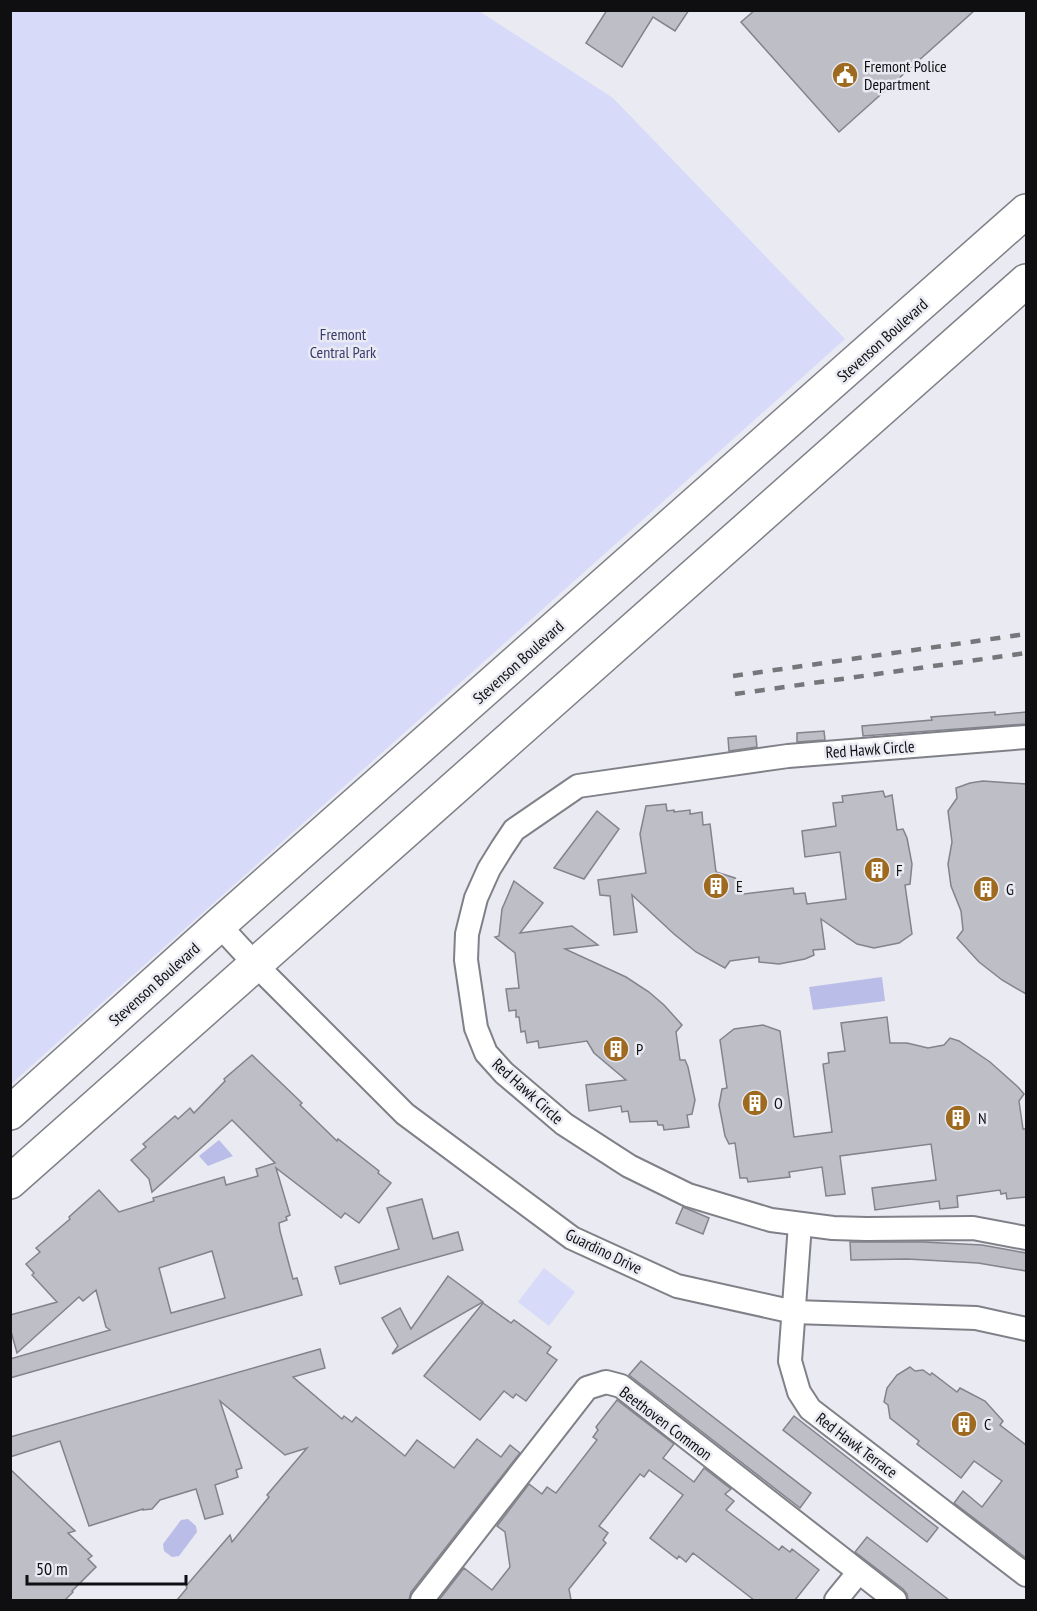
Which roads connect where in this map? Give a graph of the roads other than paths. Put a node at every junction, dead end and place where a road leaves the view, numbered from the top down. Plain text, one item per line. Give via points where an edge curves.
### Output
1 (1026, 211) edge
2 (1026, 281) edge
3 (1026, 737) edge
4 (219, 925) junction
5 (255, 964) junction
6 (10, 1113) edge
7 (10, 1182) edge
8 (800, 1224) junction
9 (1026, 1238) edge
10 (794, 1312) junction
11 (1026, 1329) edge
12 (858, 1573) junction
13 (1026, 1575) edge
14 (422, 1600) edge
15 (836, 1600) edge
16 (895, 1600) edge

1 - 4 main road, Stevenson Boulevard
2 - 5 main road
3 - 8 street, Red Hawk Circle via 788,756 578,786 514,830 489,869 476,898 467,934 466,960 476,1028 486,1053 564,1124 629,1166 688,1195 748,1214
4 - 5 street, Guardino Drive
4 - 6 main road, Stevenson Boulevard
5 - 7 main road
5 - 10 street, Guardino Drive via 405,1114 572,1238 676,1286
8 - 9 street, Red Hawk Circle via 866,1229 973,1228
8 - 10 street, Red Hawk Terrace
10 - 11 street, Guardino Drive via 975,1318
10 - 13 street, Red Hawk Terrace via 790,1361 799,1392 810,1409
12 - 14 street, Beethoven Common via 621,1386 606,1382 587,1388
12 - 15 street
12 - 16 street, Beethoven Common

